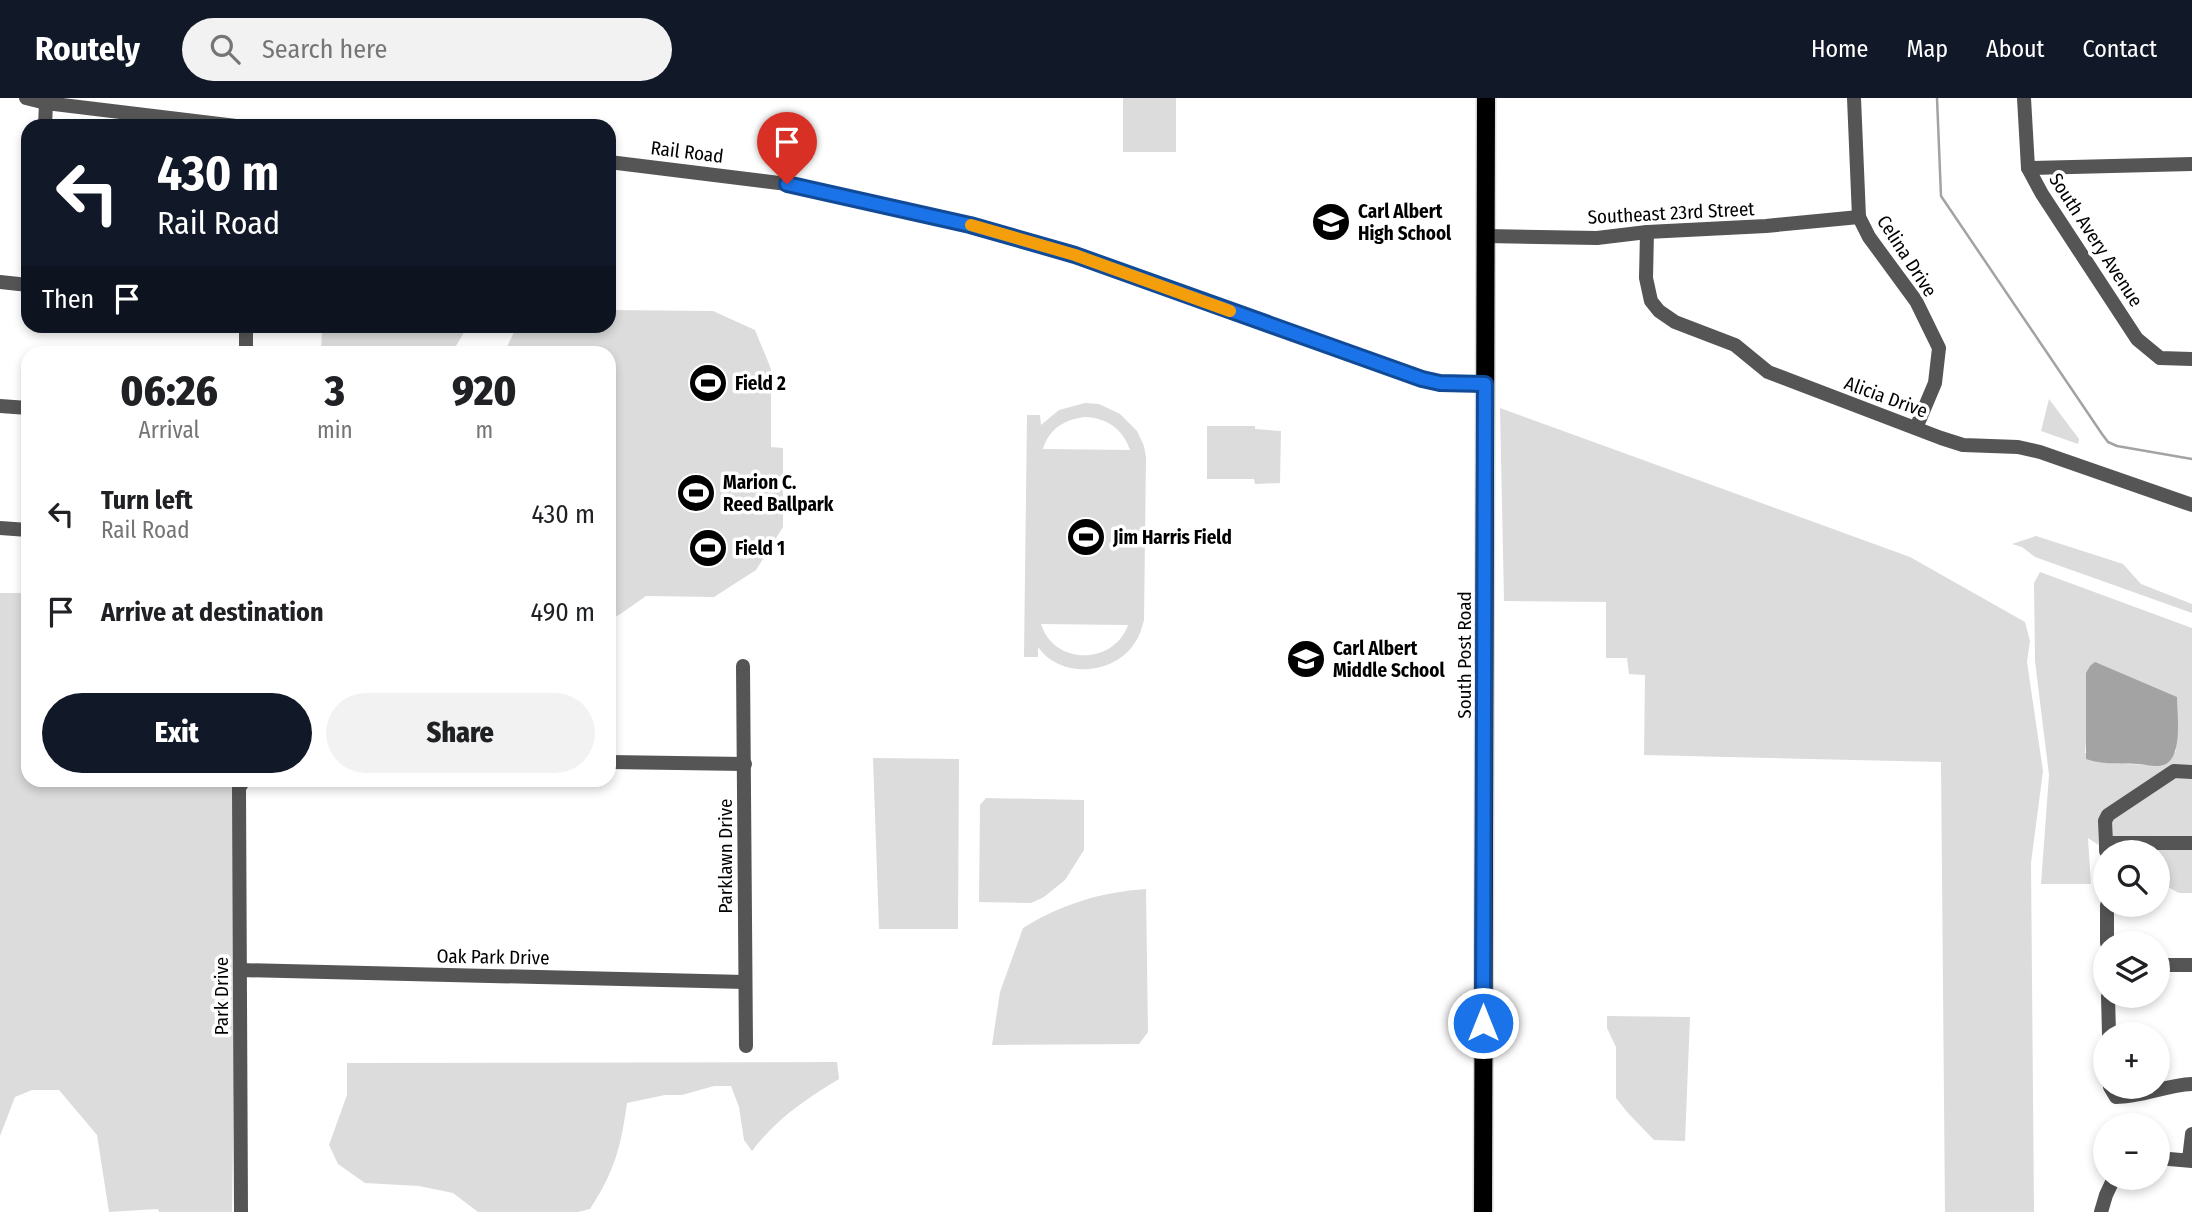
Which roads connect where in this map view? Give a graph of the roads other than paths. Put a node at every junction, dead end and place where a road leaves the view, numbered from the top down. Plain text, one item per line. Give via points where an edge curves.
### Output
1 (26, 98) edge
2 (1486, 98) edge
3 (1854, 98) edge
4 (2024, 98) edge
5 (46, 103) junction
6 (45, 119) edge
7 (178, 119) edge
8 (616, 163) edge
9 (2192, 164) edge
10 (2028, 168) junction
11 (1859, 217) junction
12 (1647, 232) junction
13 (1485, 236) junction
14 (0, 282) edge
15 (21, 284) edge
16 (2192, 359) edge
17 (1485, 384) junction
18 (0, 406) edge
19 (21, 408) edge
20 (1916, 428) junction
21 (2192, 505) edge
22 (0, 528) edge
23 (21, 530) edge
24 (743, 666) dead end
25 (616, 762) edge
26 (745, 764) junction
27 (2192, 772) edge
28 (240, 787) edge
29 (2106, 840) edge
30 (2192, 842) edge
31 (2170, 844) edge
32 (2170, 965) edge
33 (2192, 965) edge
34 (240, 970) junction
35 (745, 982) junction
36 (746, 1046) dead end
37 (2192, 1084) edge
38 (2170, 1085) edge
39 (2192, 1134) edge
40 (2170, 1159) edge
41 (2190, 1160) edge
42 (2108, 1190) edge
43 (241, 1212) edge
44 (1483, 1212) edge
45 (2101, 1212) edge

1 - 5 street
2 - 13 main road, South Post Road
3 - 11 street, Celina Drive
4 - 10 street, South Avery Avenue
5 - 6 street
5 - 7 street
8 - 17 street, Rail Road via 787,184 970,225 1075,255 1422,379
9 - 10 street
10 - 16 street, South Avery Avenue via 2137,338 2160,358
11 - 12 street, Southeast 23rd Street
11 - 20 street, Celina Drive via 1916,301 1939,348 1936,383
12 - 13 street, Southeast 23rd Street via 1597,238
12 - 20 street, Alicia Drive via 1646,278 1651,301 1675,323 1735,345 1768,372
13 - 17 main road, South Post Road
14 - 15 street
17 - 44 main road, South Post Road
18 - 19 street
20 - 21 street, Alicia Drive via 1962,445 2039,452
22 - 23 street
24 - 26 street, Parklawn Drive
25 - 26 street
26 - 35 street, Parklawn Drive
27 - 29 street via 2174,771 2108,815
28 - 34 street, Park Drive
30 - 31 street
32 - 33 street
34 - 35 street, Oak Park Drive
34 - 43 street, Park Drive
35 - 36 street, Parklawn Drive
37 - 38 street
39 - 41 street
40 - 41 street
42 - 45 street

